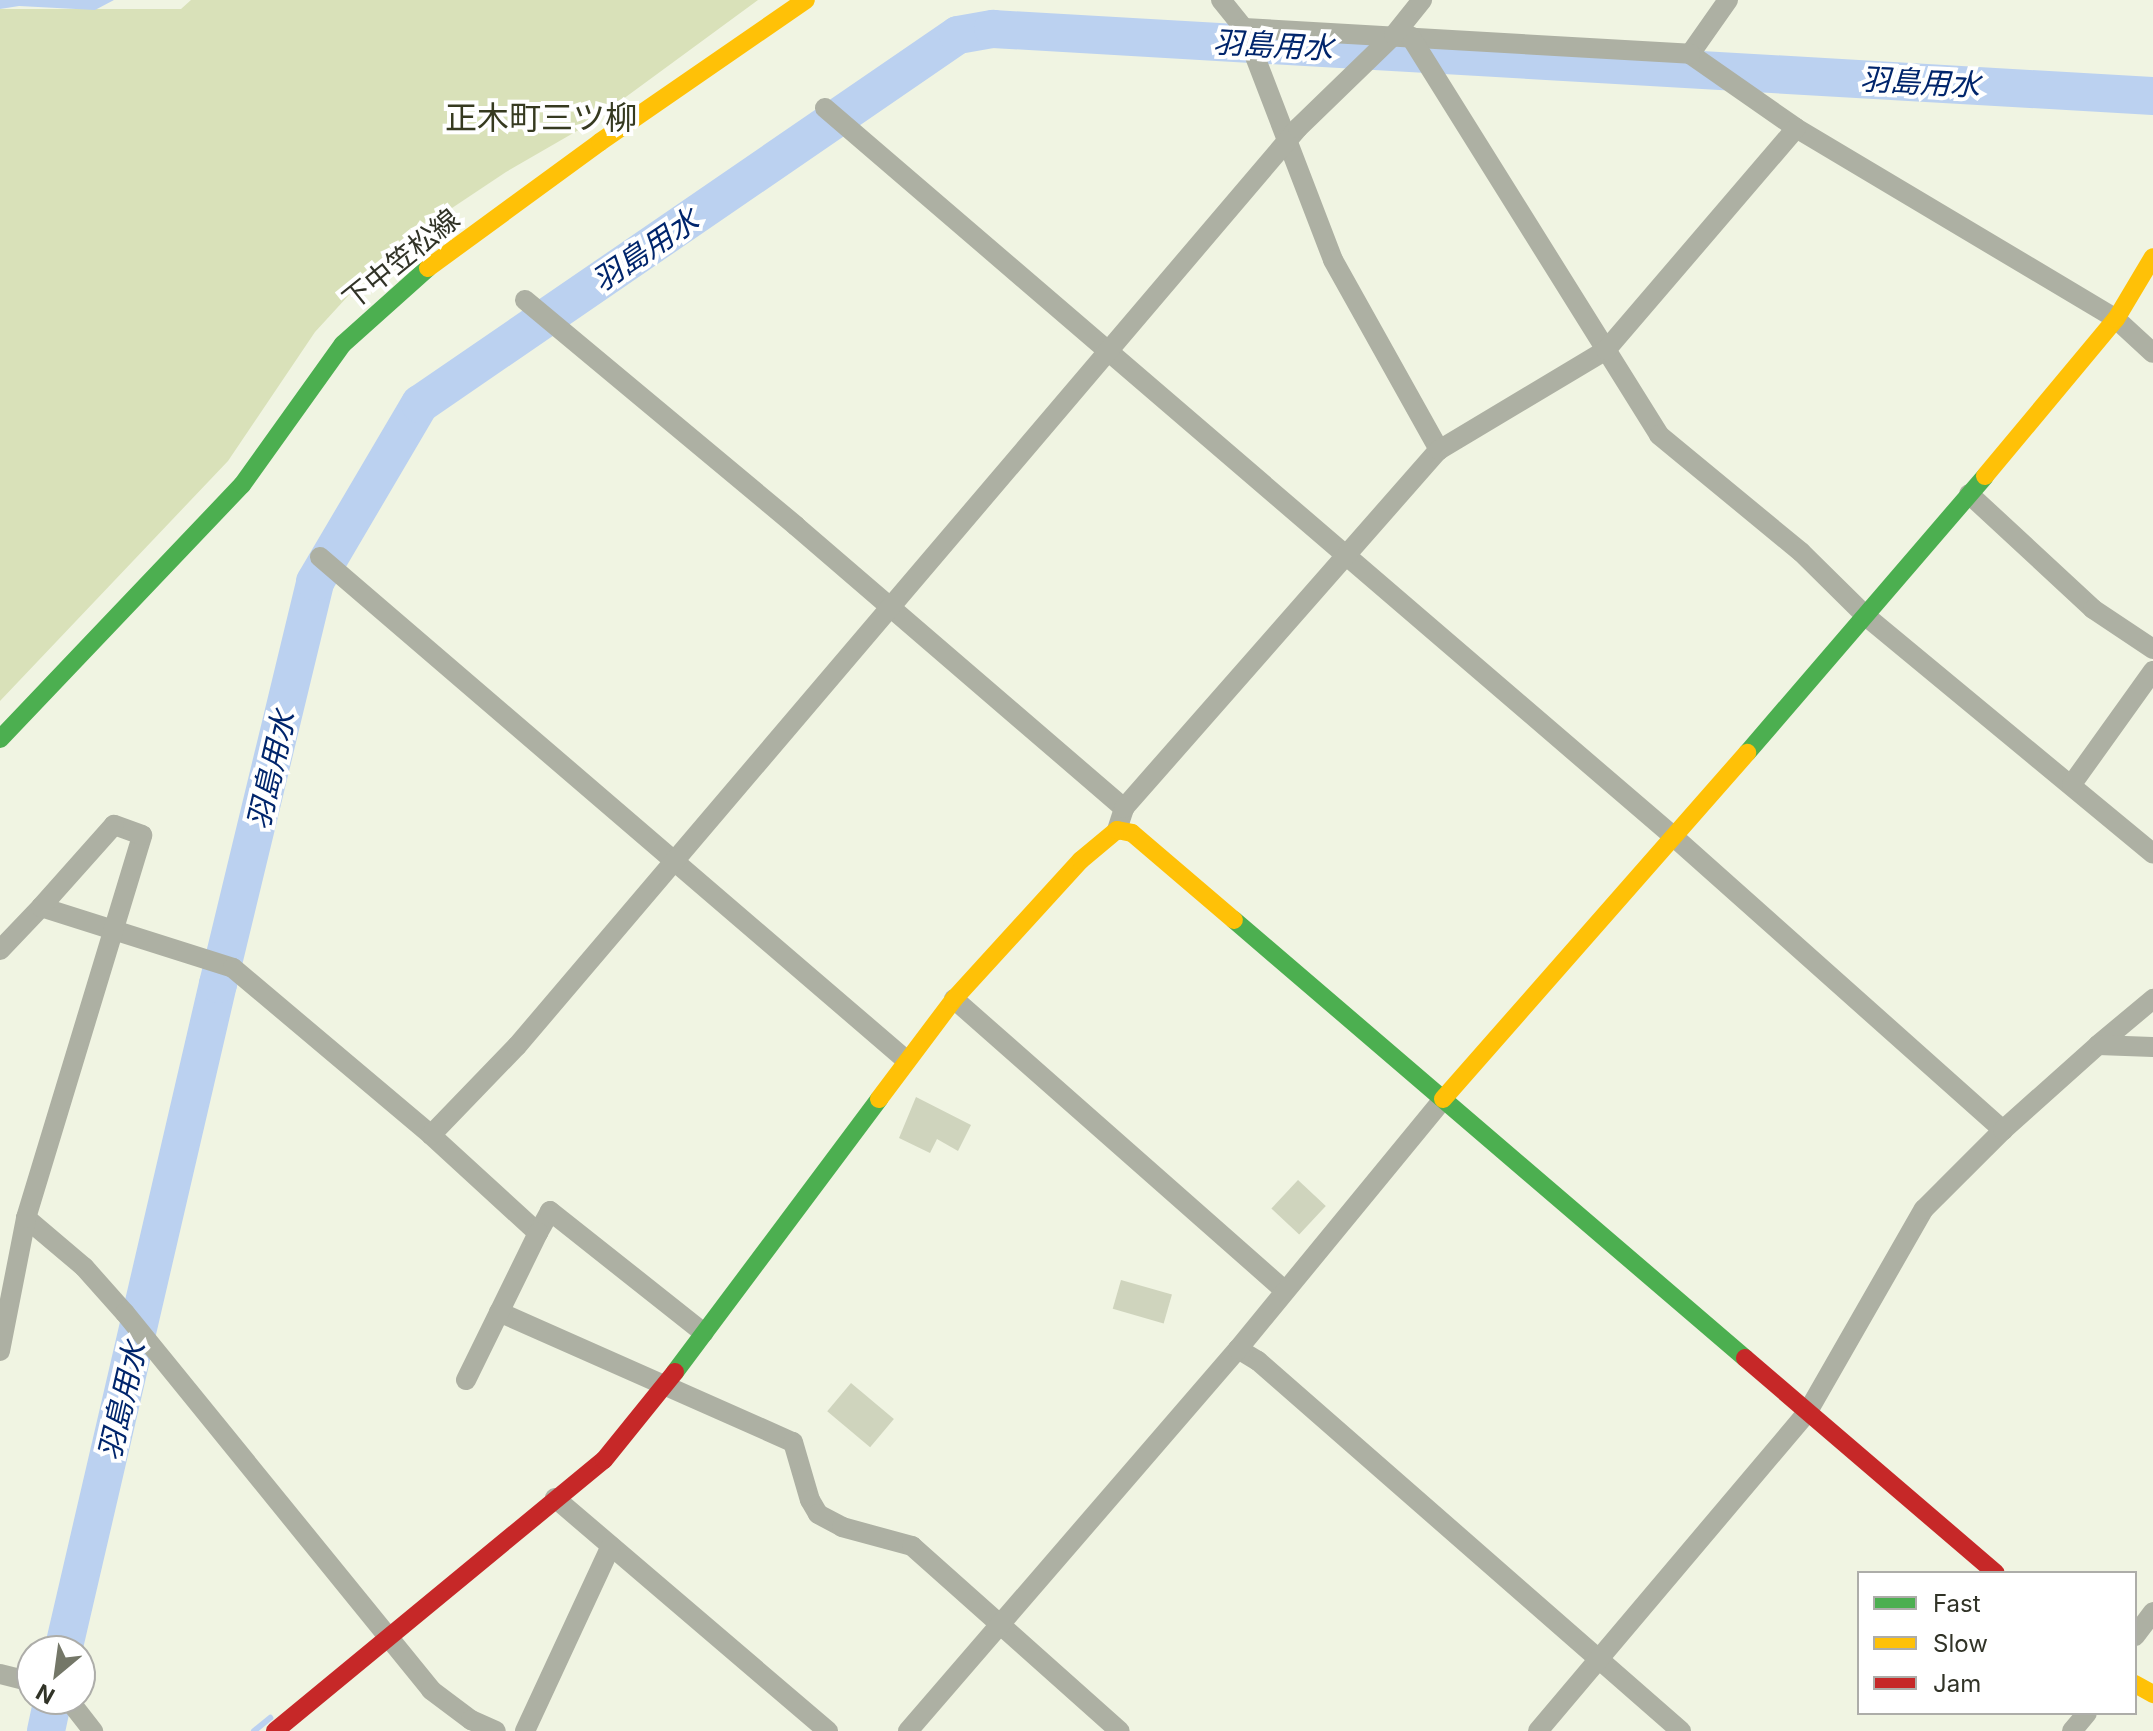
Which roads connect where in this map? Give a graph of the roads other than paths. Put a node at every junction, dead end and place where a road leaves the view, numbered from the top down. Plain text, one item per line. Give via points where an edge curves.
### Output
1 (806, 0) edge
2 (1221, 0) edge
3 (1422, 0) edge
4 (1728, 0) edge
5 (1244, 29) junction
6 (1402, 36) junction
7 (1691, 55) junction
8 (825, 108) dead end
9 (1796, 128) junction
10 (1286, 142) junction
11 (2153, 257) edge
12 (525, 300) dead end
13 (2116, 319) junction
14 (1107, 349) junction
15 (1606, 350) junction
16 (2153, 353) edge
17 (1439, 450) junction
18 (1969, 494) junction
19 (320, 557) dead end
20 (1345, 558) junction
21 (890, 607) junction
22 (1867, 617) junction
23 (2153, 649) edge
24 (2153, 671) edge
25 (0, 739) edge
26 (2072, 784) junction
27 (1124, 808) junction
28 (1117, 830) junction
29 (1674, 837) junction
30 (2153, 854) edge
31 (673, 863) junction
32 (41, 907) junction
33 (113, 928) junction
34 (0, 950) edge
35 (954, 999) junction
36 (2153, 999) edge
37 (2098, 1045) junction
38 (2153, 1047) edge
39 (906, 1060) junction
40 (1443, 1099) junction
41 (2003, 1130) junction
42 (431, 1135) junction
43 (26, 1218) junction
44 (538, 1233) junction
45 (1284, 1290) junction
46 (499, 1312) junction
47 (704, 1333) junction
48 (1238, 1349) junction
49 (0, 1351) edge
50 (466, 1380) dead end
51 (664, 1386) junction
52 (1807, 1413) junction
53 (555, 1498) junction
54 (611, 1546) junction
55 (1994, 1571) edge
56 (2153, 1612) edge
57 (999, 1626) junction
58 (2137, 1633) edge
59 (389, 1636) junction
60 (1598, 1659) junction
61 (80, 1715) edge
62 (2085, 1715) edge
63 (93, 1731) edge
64 (275, 1731) edge
65 (496, 1731) edge
66 (525, 1731) edge
67 (828, 1731) edge
68 (908, 1731) edge
69 (1120, 1731) edge
70 (1538, 1731) edge
71 (1681, 1731) edge
72 (2072, 1731) edge

1 - 25 street, 下中笠松線 via 406,284 343,344 242,485
2 - 5 street
3 - 6 street
4 - 7 street
5 - 6 street
5 - 10 street
6 - 7 street
6 - 10 street via 1365,63
6 - 15 street via 1427,61
7 - 9 street
8 - 14 street
9 - 13 street
9 - 15 street
10 - 14 street
10 - 17 street via 1333,260
11 - 13 street
12 - 21 street
13 - 16 street
13 - 18 street
14 - 20 street
14 - 21 street
15 - 17 street
15 - 22 street via 1659,435 1801,552
17 - 20 street
18 - 22 street
18 - 23 street via 2093,609
19 - 31 street
20 - 27 street
20 - 29 street
21 - 27 street
21 - 31 street
22 - 26 street
22 - 29 street
24 - 26 street
26 - 30 street
27 - 28 street
28 - 35 street via 1081,860
28 - 40 street via 1132,833
29 - 40 street
29 - 41 street
31 - 39 street
31 - 42 street via 517,1046
32 - 33 street
32 - 33 street via 114,825 142,835
32 - 34 street
33 - 42 street via 233,968
33 - 43 street
35 - 39 street
35 - 45 street
36 - 37 street
37 - 38 street
37 - 41 street
39 - 47 street
40 - 45 street
40 - 52 street
41 - 52 street via 1924,1209
42 - 44 street
43 - 49 street
43 - 59 street via 84,1267 125,1313
44 - 46 street
44 - 47 street via 550,1211
45 - 48 street
46 - 50 street
46 - 51 street
47 - 51 street
48 - 57 street
48 - 60 street
51 - 53 street via 604,1460
51 - 57 street via 793,1442 818,1514 842,1527 912,1546
52 - 55 street
52 - 60 street
53 - 54 street
53 - 59 street
54 - 66 street
54 - 67 street
56 - 58 street
57 - 68 street
57 - 69 street
59 - 64 street
59 - 65 street via 431,1690 471,1720
60 - 70 street
60 - 71 street
61 - 63 street
62 - 72 street

